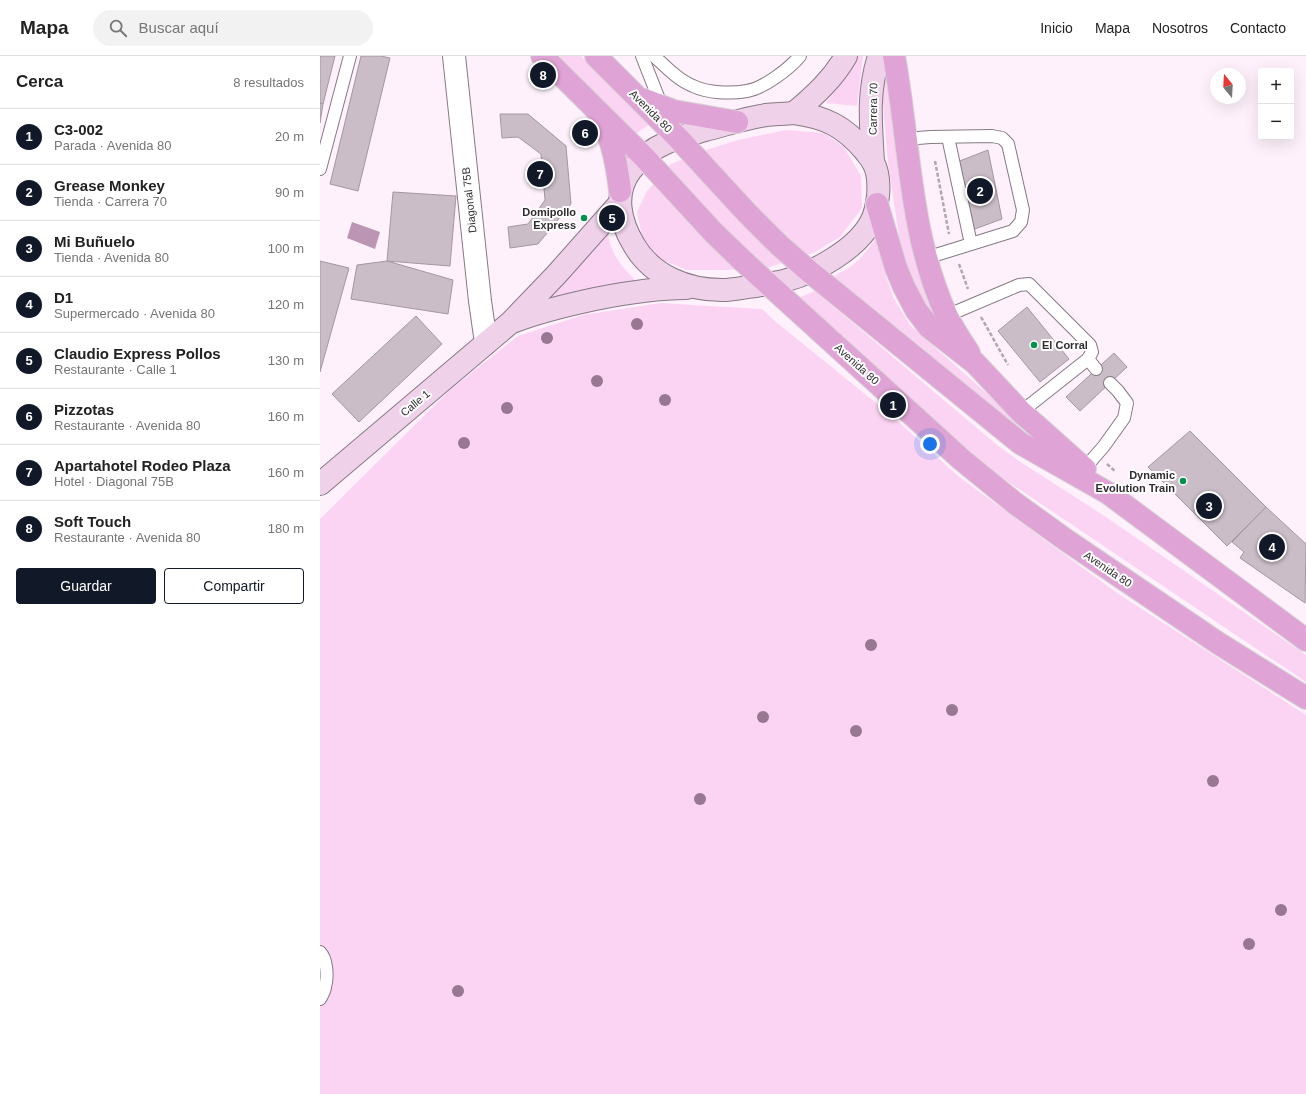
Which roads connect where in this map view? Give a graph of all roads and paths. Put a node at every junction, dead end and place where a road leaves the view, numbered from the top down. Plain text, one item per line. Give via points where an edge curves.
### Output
1 (350, 56) edge
2 (454, 56) edge
3 (542, 56) edge
4 (596, 56) edge
5 (642, 56) edge
6 (654, 56) edge
7 (800, 56) edge
8 (846, 56) edge
9 (879, 56) edge
10 (894, 56) edge
11 (638, 98) junction
12 (662, 107) junction
13 (597, 110) junction
14 (794, 114) junction
15 (737, 122) junction
16 (948, 137) junction
17 (678, 138) junction
18 (906, 139) junction
19 (644, 157) junction
20 (874, 162) junction
21 (320, 169) edge
22 (620, 197) junction
23 (877, 204) junction
24 (971, 244) junction
25 (926, 258) junction
26 (810, 272) junction
27 (767, 284) junction
28 (696, 288) junction
29 (946, 316) junction
30 (510, 323) junction
31 (486, 343) junction
32 (1088, 359) junction
33 (975, 363) junction
34 (1096, 369) dead end
35 (1110, 383) dead end
36 (1021, 412) junction
37 (1084, 469) junction
38 (320, 484) edge
39 (1108, 493) junction
40 (1306, 640) edge
41 (1306, 698) edge
42 (320, 952) edge
43 (320, 999) edge

1 - 21 lane
2 - 31 street, Diagonal 75B
3 - 13 main road, Avenida 80
4 - 11 main road, Avenida 80
5 - 12 lane
6 - 7 lane via 693,87 718,93 747,91 771,80
8 - 14 main road via 817,94
9 - 20 main road, Carrera 70 via 871,89 870,114
10 - 18 main road
11 - 12 main road
11 - 17 main road, Avenida 80
12 - 15 main road
13 - 19 main road, Avenida 80
13 - 22 main road via 609,135 616,161
14 - 15 main road, Calle 1 via 766,115
14 - 20 main road, Calle 1 via 821,118 837,125 860,145
15 - 17 main road, Calle 1
16 - 18 lane
16 - 24 lane
16 - 24 lane via 1002,138 1008,144 1024,210 1021,222 1013,231
17 - 19 main road, Calle 1
17 - 26 main road, Avenida 80 via 779,245
18 - 25 main road via 919,231
19 - 22 main road, Calle 1 via 627,175
19 - 27 main road, Avenida 80 via 713,232
20 - 23 main road, Carrera 70 via 878,181
22 - 28 main road via 626,229 636,249 646,261 671,280
22 - 30 main road, Calle 1 via 557,274
23 - 26 main road, Carrera 70 via 872,222 860,238 843,252
23 - 33 main road via 896,268 916,310 929,327
24 - 25 lane
25 - 29 main road
26 - 27 main road, Carrera 70
26 - 39 main road, Avenida 80 via 1020,443
27 - 28 main road, Carrera 70 via 722,290
27 - 41 main road, Avenida 80 via 962,460 1016,504 1218,643
28 - 30 main road, Calle 1 via 634,291 561,306
29 - 32 lane via 1019,285 1028,284 1090,345 1092,352
29 - 33 main road
30 - 31 main road, Calle 1
31 - 38 main road, Calle 1
32 - 34 lane
32 - 36 lane
33 - 36 main road
35 - 37 lane via 1127,403 1124,418
36 - 37 main road
37 - 39 main road
39 - 40 main road, Avenida 80
42 - 43 lane via 324,956 327,978

